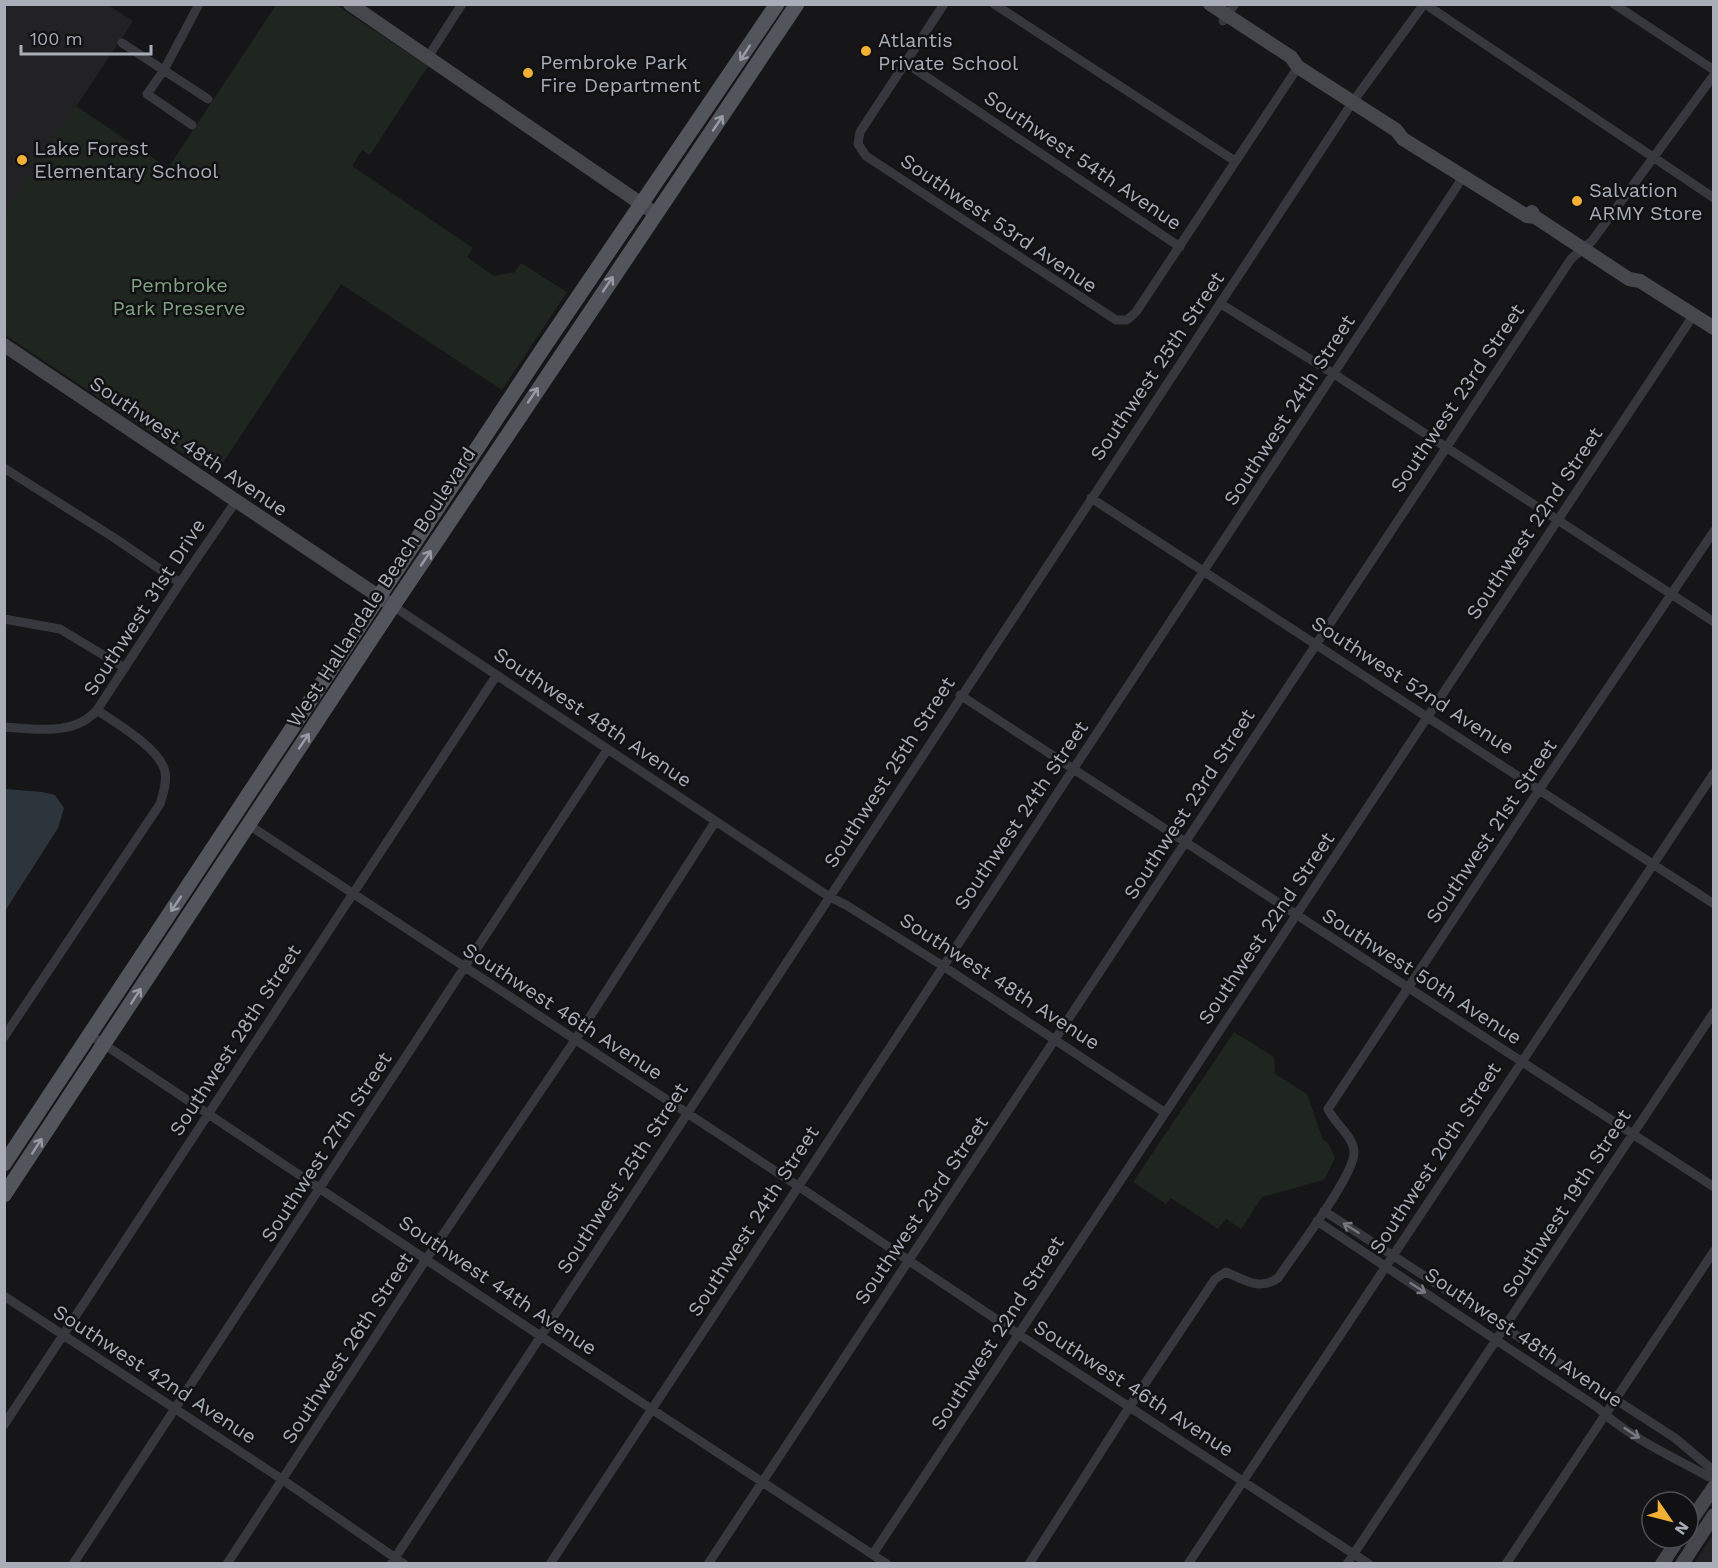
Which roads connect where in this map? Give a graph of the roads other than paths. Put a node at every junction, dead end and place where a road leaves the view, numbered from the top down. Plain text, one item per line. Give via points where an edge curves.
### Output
1 (199, 4) edge
2 (350, 4) edge
3 (462, 4) edge
4 (777, 4) edge
5 (797, 4) edge
6 (944, 4) edge
7 (994, 4) edge
8 (1197, 4) edge
9 (1210, 4) edge
10 (1425, 4) edge
11 (1614, 4) edge
12 (1228, 14) edge
13 (122, 43) dead end
14 (428, 57) junction
15 (906, 63) junction
16 (1298, 67) junction
17 (164, 70) junction
18 (1713, 70) edge
19 (1713, 75) edge
20 (208, 99) dead end
21 (1352, 103) junction
22 (192, 125) dead end
23 (1396, 130) junction
24 (1653, 158) junction
25 (1235, 161) junction
26 (1463, 177) junction
27 (1713, 198) edge
28 (642, 204) junction
29 (656, 214) junction
30 (1535, 217) junction
31 (1180, 247) junction
32 (1582, 248) junction
33 (1629, 279) junction
34 (1221, 304) junction
35 (1689, 322) junction
36 (1713, 328) edge
37 (575, 333) junction
38 (1713, 338) edge
39 (4, 345) edge
40 (544, 347) junction
41 (1334, 374) junction
42 (1446, 447) junction
43 (4, 468) edge
44 (1091, 498) junction
45 (236, 501) junction
46 (1559, 520) junction
47 (1713, 531) edge
48 (1203, 572) junction
49 (180, 583) junction
50 (1671, 594) junction
51 (386, 602) junction
52 (4, 619) edge
53 (1713, 622) edge
54 (1315, 644) junction
55 (125, 668) junction
56 (496, 676) junction
57 (960, 695) junction
58 (97, 710) junction
59 (1427, 717) junction
60 (4, 727) edge
61 (289, 733) junction
62 (607, 750) junction
63 (1074, 769) junction
64 (1713, 772) edge
65 (1539, 790) junction
66 (234, 818) junction
67 (716, 822) junction
68 (249, 825) junction
69 (1185, 843) junction
70 (1651, 864) junction
71 (353, 894) junction
72 (828, 896) junction
73 (201, 897) junction
74 (1713, 904) edge
75 (1296, 915) junction
76 (943, 966) junction
77 (465, 968) junction
78 (1408, 989) junction
79 (1713, 1012) edge
80 (90, 1035) junction
81 (4, 1037) edge
82 (575, 1040) junction
83 (1055, 1041) junction
84 (104, 1044) junction
85 (1520, 1062) junction
86 (1164, 1112) junction
87 (686, 1113) junction
88 (208, 1114) junction
89 (1632, 1135) junction
90 (4, 1164) edge
91 (798, 1186) junction
92 (1713, 1187) edge
93 (320, 1189) junction
94 (4, 1195) edge
95 (1324, 1211) junction
96 (1317, 1221) junction
97 (1713, 1251) edge
98 (1393, 1254) junction
99 (426, 1260) junction
100 (909, 1261) junction
101 (1384, 1267) junction
102 (4, 1296) edge
103 (1504, 1328) junction
104 (1018, 1334) junction
105 (62, 1335) junction
106 (540, 1335) junction
107 (1497, 1340) junction
108 (1615, 1400) junction
109 (1130, 1406) junction
110 (651, 1409) junction
111 (176, 1410) junction
112 (1605, 1415) junction
113 (4, 1425) edge
114 (1713, 1471) edge
115 (1713, 1477) edge
116 (283, 1480) junction
117 (1243, 1481) junction
118 (762, 1482) junction
119 (1713, 1486) edge
120 (1700, 1506) edge
121 (1713, 1515) edge
122 (1671, 1550) edge
123 (1354, 1553) junction
124 (873, 1554) junction
125 (393, 1560) edge
126 (73, 1563) edge
127 (227, 1563) edge
128 (404, 1563) edge
129 (550, 1563) edge
130 (708, 1563) edge
131 (887, 1563) edge
132 (1029, 1563) edge
133 (1188, 1563) edge
134 (1347, 1563) edge
135 (1370, 1563) edge
136 (1506, 1563) edge
137 (1662, 1563) edge
138 (1682, 1563) edge

1 - 17 street
2 - 14 street
3 - 14 street
4 -> 28 main road, West Hallandale Beach Boulevard
29 -> 5 main road, West Hallandale Beach Boulevard
6 - 15 street
7 - 25 street
8 - 12 street
9 - 12 street
10 - 21 street, Southwest 25th Street
10 - 24 street
11 - 18 street
12 - 16 street via 1286,65
13 - 17 street
14 - 28 street
15 - 31 street, Southwest 54th Avenue
15 - 31 street, Southwest 53rd Avenue via 861,132 858,144 866,156 1116,320 1127,320 1136,312
16 - 21 street
16 - 25 street
17 - 20 street
17 - 22 street via 147,94
19 - 24 street, Southwest 23rd Street
21 - 23 street
21 - 34 street, Southwest 25th Street
23 - 26 street via 1403,139
23 - 30 street via 1417,138 1531,210
24 - 27 street
24 - 32 street, Southwest 23rd Street via 1592,241
25 - 31 street
26 - 30 street via 1527,216
26 - 41 street, Southwest 24th Street
28 - 29 street
28 - 40 main road, West Hallandale Beach Boulevard
37 -> 29 main road, West Hallandale Beach Boulevard
30 - 32 street
32 - 33 street
32 - 42 street, Southwest 23rd Street
33 - 35 street
33 - 36 street via 1640,280
34 - 41 street
34 - 44 street, Southwest 25th Street
35 - 38 street
35 - 46 street, Southwest 22nd Street
37 - 40 main road
51 -> 37 main road, West Hallandale Beach Boulevard
39 - 45 street, Southwest 48th Avenue
40 - 51 main road, West Hallandale Beach Boulevard
41 - 42 street
41 - 48 street, Southwest 24th Street
42 - 46 street
42 - 54 street, Southwest 23rd Street
43 - 49 street
44 - 48 street, Southwest 52nd Avenue
44 - 57 street, Southwest 25th Street
45 - 49 street, Southwest 31st Drive
45 - 51 street, Southwest 48th Avenue
46 - 50 street
46 - 59 street, Southwest 22nd Street
47 - 50 street, Southwest 21st Street
48 - 54 street, Southwest 52nd Avenue
48 - 63 street, Southwest 24th Street
49 - 55 street, Southwest 31st Drive
50 - 53 street
50 - 65 street, Southwest 21st Street
51 - 56 street, Southwest 48th Avenue
51 - 61 main road, West Hallandale Beach Boulevard
68 -> 51 main road, West Hallandale Beach Boulevard
52 - 55 street via 60,629
54 - 59 street, Southwest 52nd Avenue
54 - 69 street, Southwest 23rd Street
55 - 58 street, Southwest 31st Drive
56 - 62 street, Southwest 48th Avenue
56 - 71 street, Southwest 28th Street
57 - 63 street, Southwest 50th Avenue
57 - 72 street, Southwest 25th Street
58 - 60 street, Southwest 31st Drive via 89,720 69,728
58 - 81 street via 155,753 163,764 165,788 160,804
59 - 65 street, Southwest 52nd Avenue
59 - 75 street, Southwest 22nd Street
61 - 66 main road, West Hallandale Beach Boulevard
61 - 68 main road via 285,753 252,803
62 - 67 street, Southwest 48th Avenue
62 - 77 street, Southwest 27th Street
63 - 69 street, Southwest 50th Avenue
63 - 76 street, Southwest 24th Street
64 - 70 street, Southwest 20th Street
65 - 70 street, Southwest 52nd Avenue
65 - 78 street, Southwest 21st Street
66 - 73 main road via 234,834 203,882
66 -> 80 main road, West Hallandale Beach Boulevard
67 - 72 street, Southwest 48th Avenue
67 - 82 street, Southwest 26th Street
68 - 71 street, Southwest 46th Avenue
68 - 73 main road, West Hallandale Beach Boulevard
69 - 75 street, Southwest 50th Avenue
69 - 83 street, Southwest 23rd Street
70 - 74 street, Southwest 52nd Avenue
70 - 85 street, Southwest 20th Street
71 - 77 street, Southwest 46th Avenue
71 - 88 street, Southwest 28th Street
72 - 76 street, Southwest 48th Avenue
72 - 87 street, Southwest 25th Street
84 -> 73 main road, West Hallandale Beach Boulevard
75 - 78 street, Southwest 50th Avenue
75 - 86 street, Southwest 22nd Street
76 - 83 street, Southwest 48th Avenue
76 - 91 street, Southwest 24th Street
77 - 82 street, Southwest 46th Avenue
77 - 93 street, Southwest 27th Street
78 - 85 street, Southwest 50th Avenue
78 - 95 street, Southwest 21st Street via 1328,1109 1354,1152 1350,1170
79 - 89 street, Southwest 19th Street
80 - 84 street, Southwest 44th Avenue
80 - 90 main road, West Hallandale Beach Boulevard
82 - 87 street, Southwest 46th Avenue
82 - 99 street, Southwest 26th Street
83 - 86 street, Southwest 48th Avenue
83 - 100 street, Southwest 23rd Street
84 - 88 street, Southwest 44th Avenue
94 -> 84 main road, West Hallandale Beach Boulevard
85 - 89 street, Southwest 50th Avenue
85 - 98 street, Southwest 20th Street
86 - 104 street, Southwest 22nd Street
87 - 91 street, Southwest 46th Avenue
87 - 106 street, Southwest 25th Street
88 - 93 street, Southwest 44th Avenue
88 - 105 street, Southwest 28th Street
89 - 92 street, Southwest 50th Avenue
89 - 103 street, Southwest 19th Street
91 - 100 street, Southwest 46th Avenue
91 - 110 street, Southwest 24th Street
93 - 99 street, Southwest 44th Avenue
93 - 111 street, Southwest 27th Street
95 - 96 street
98 -> 95 street, Southwest 48th Avenue
96 - 101 street, Southwest 48th Avenue
96 - 109 street via 1278,1278 1269,1284 1258,1285 1226,1272 1215,1279
97 - 108 street
98 - 101 street, Southwest 20th Street
98 - 103 street, Southwest 48th Avenue
99 - 106 street, Southwest 44th Avenue
99 - 116 street, Southwest 26th Street
100 - 104 street, Southwest 46th Avenue
100 - 118 street, Southwest 23rd Street
101 -> 107 street, Southwest 48th Avenue
101 - 117 street, Southwest 20th Street
102 - 105 street, Southwest 42nd Avenue
103 - 107 street, Southwest 19th Street
103 - 108 street, Southwest 48th Avenue
104 - 109 street, Southwest 46th Avenue
104 - 124 street, Southwest 22nd Street
105 - 111 street, Southwest 42nd Avenue
105 - 113 street, Southwest 28th Street
106 - 110 street, Southwest 44th Avenue
106 - 125 street, Southwest 25th Street
107 - 112 street, Southwest 48th Avenue
107 - 123 street, Southwest 19th Street
108 - 112 street
108 - 114 street, Southwest 48th Avenue via 1675,1438
109 - 117 street, Southwest 46th Avenue
109 - 132 street
110 - 118 street, Southwest 44th Avenue
110 - 129 street, Southwest 24th Street
111 - 116 street, Southwest 42nd Avenue
111 - 126 street, Southwest 27th Street
112 -> 115 street, Southwest 48th Avenue via 1646,1442
112 - 136 street
116 - 125 street, Southwest 42nd Avenue
116 - 127 street, Southwest 26th Street
117 - 123 street, Southwest 46th Avenue
117 - 133 street, Southwest 20th Street
118 - 124 street, Southwest 44th Avenue
118 - 130 street, Southwest 23rd Street
119 - 120 street
121 - 138 street
122 - 137 street
123 - 134 street, Southwest 19th Street
123 - 135 street, Southwest 46th Avenue
124 - 131 street, Southwest 44th Avenue
125 - 128 street, Southwest 42nd Avenue

